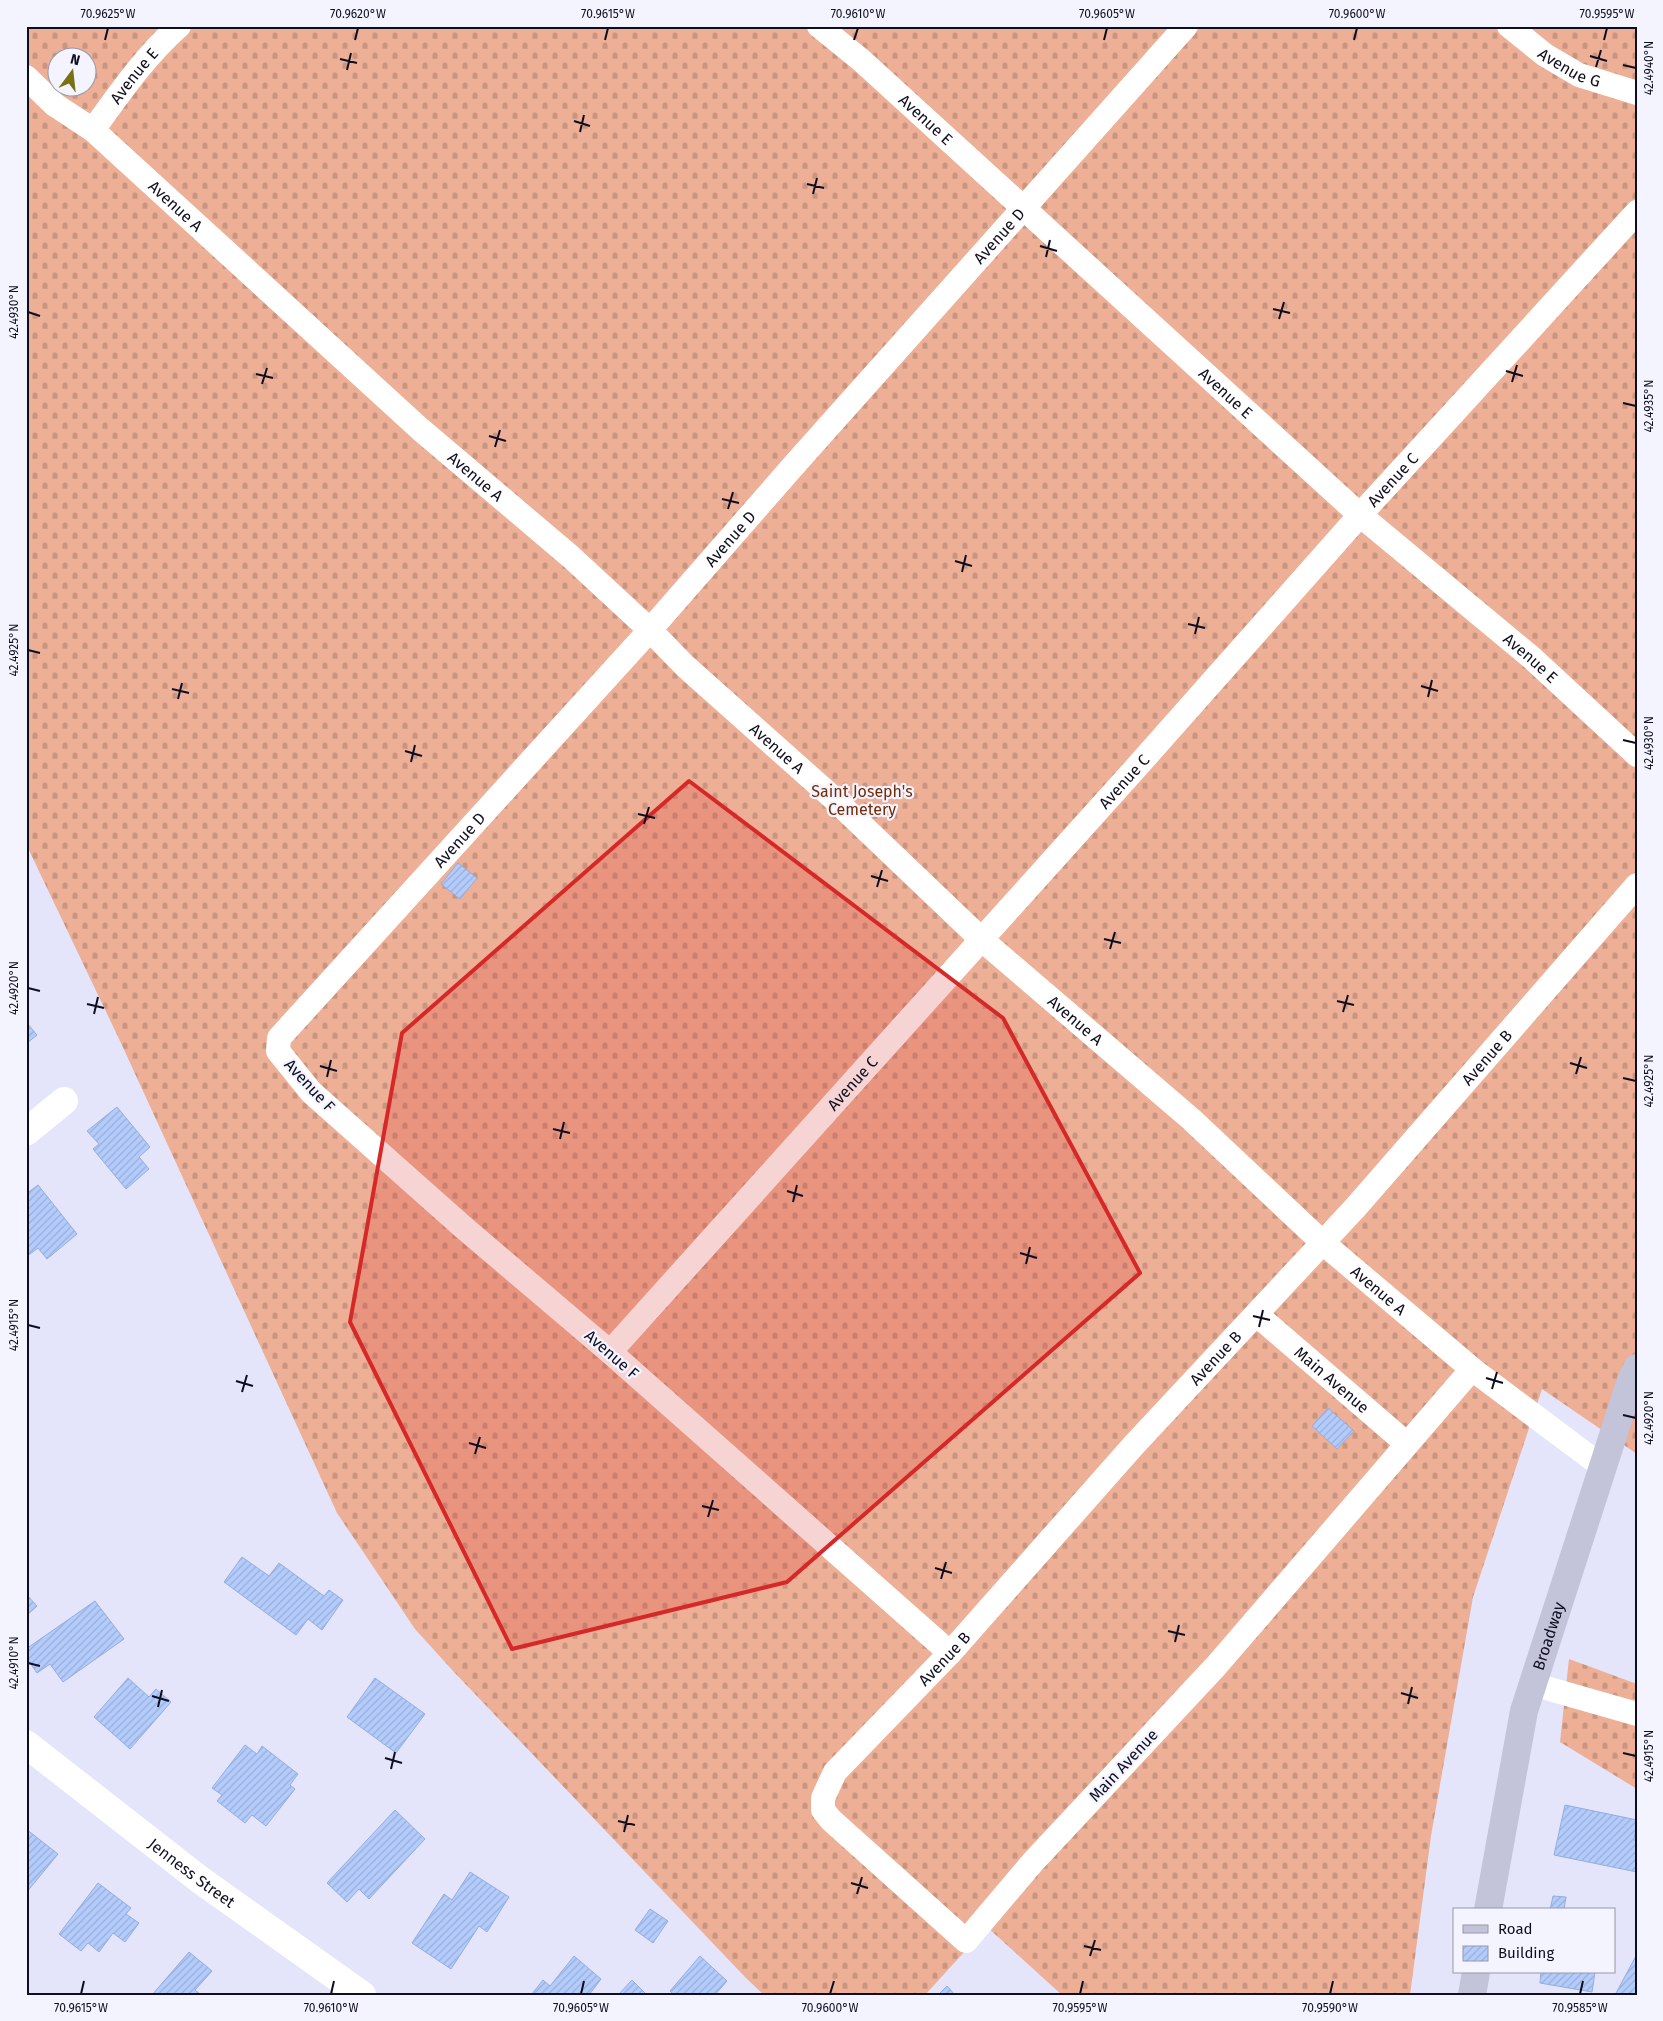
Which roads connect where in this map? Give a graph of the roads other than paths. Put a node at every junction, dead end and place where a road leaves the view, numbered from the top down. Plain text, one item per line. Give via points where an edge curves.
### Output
1 (178, 26) edge
2 (818, 26) edge
3 (1186, 26) edge
4 (1509, 26) edge
5 (26, 77) edge
6 (1637, 93) edge
7 (93, 130) junction
8 (1024, 208) junction
9 (1637, 212) edge
10 (1360, 515) junction
11 (650, 630) junction
12 (1637, 755) edge
13 (1637, 885) edge
14 (981, 939) junction
15 (278, 1051) joint
16 (64, 1101) dead end
17 (26, 1132) edge
18 (1323, 1243) junction
19 (1256, 1315) junction
20 (610, 1352) junction
21 (1637, 1368) edge
22 (1472, 1369) junction
23 (1407, 1444) junction
24 (1603, 1466) junction
25 (950, 1654) junction
26 (1532, 1684) junction
27 (1637, 1714) edge
28 (26, 1744) edge
29 (823, 1810) joint
30 (1488, 1908) edge
31 (1476, 1974) edge
32 (362, 1995) edge
33 (1472, 1995) edge

1 - 7 lane, Avenue E via 130,79
2 - 8 lane, Avenue E via 861,60
3 - 8 lane, Avenue D
4 - 6 lane, Avenue G via 1545,55 1579,75
5 - 7 lane, Avenue A via 56,105
7 - 11 lane, Avenue A via 420,429 571,557
8 - 10 lane, Avenue E
8 - 11 lane, Avenue D
9 - 10 lane, Avenue C
10 - 12 lane, Avenue E via 1532,658
10 - 14 lane, Avenue C
11 - 14 lane, Avenue A
11 - 15 lane, Avenue D via 279,1038
13 - 18 lane, Avenue B
14 - 18 lane, Avenue A via 1191,1119
14 - 20 lane, Avenue C
15 - 20 lane, Avenue F via 311,1092
16 - 17 street
18 - 19 lane, Avenue B
18 - 22 lane, Avenue A
19 - 23 lane, Main Avenue
19 - 25 lane, Avenue B via 1133,1446
20 - 25 lane, Avenue F
21 - 24 main road, Broadway
22 - 23 lane, Main Avenue
22 - 24 lane, Avenue A
23 - 29 lane, Main Avenue via 1216,1666 1032,1863 966,1940
24 - 26 main road, Broadway
25 - 29 lane, Avenue B via 835,1772 823,1798
26 - 27 lane
26 - 30 main road, Broadway via 1524,1711
28 - 32 street, Jenness Street via 199,1879
31 - 33 main road

